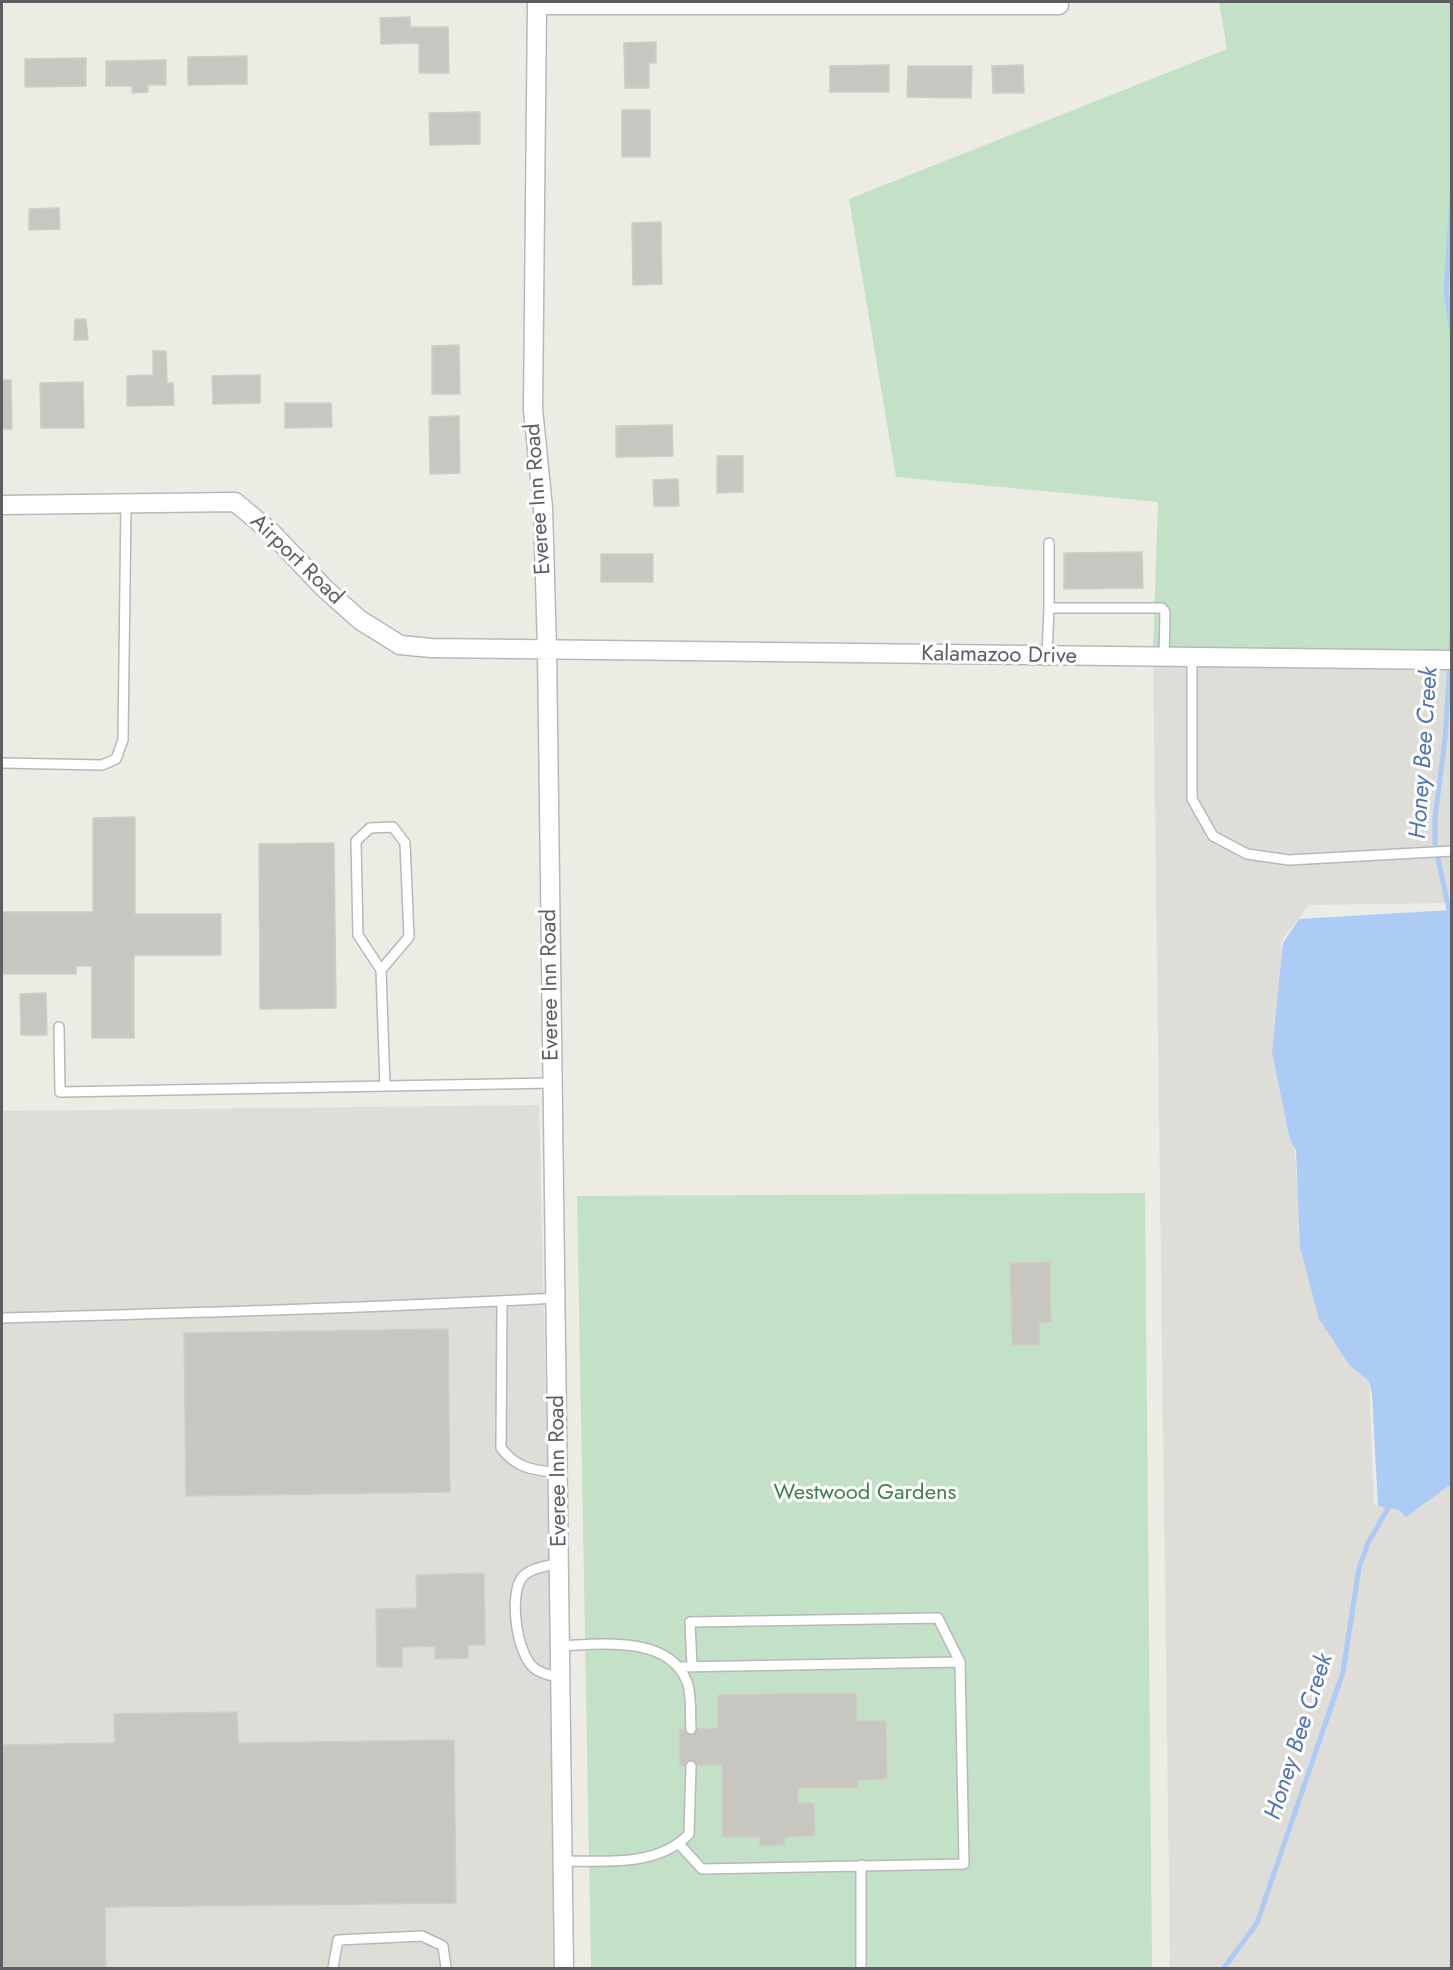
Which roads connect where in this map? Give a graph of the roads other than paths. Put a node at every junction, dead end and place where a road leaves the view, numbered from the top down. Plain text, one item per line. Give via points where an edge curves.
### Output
1 (537, 3) edge
2 (1059, 5) dead end
3 (126, 504) junction
4 (2, 505) edge
5 (1049, 543) dead end
6 (1049, 608) junction
7 (547, 649) junction
8 (1047, 656) junction
9 (1164, 658) junction
10 (1192, 658) junction
11 (1452, 660) edge
12 (2, 763) edge
13 (1452, 851) edge
14 (381, 970) junction
15 (59, 1027) dead end
16 (552, 1083) junction
17 (385, 1086) junction
18 (556, 1298) junction
19 (502, 1301) junction
20 (2, 1318) edge
21 (559, 1473) junction
22 (560, 1563) junction
23 (561, 1646) junction
24 (960, 1662) junction
25 (692, 1666) junction
26 (679, 1667) junction
27 (561, 1678) junction
28 (691, 1729) dead end
29 (691, 1766) dead end
30 (680, 1844) junction
31 (563, 1861) junction
32 (861, 1865) junction
33 (333, 1968) edge
34 (446, 1968) edge
35 (564, 1968) edge
36 (861, 1968) edge

1 - 2 street
1 - 7 street, Everee Inn Road via 533,409 543,508
3 - 4 street, Airport Road
3 - 7 street, Airport Road via 235,502 360,620 400,645
3 - 12 lane via 123,740 116,759 102,765
5 - 6 lane
6 - 8 lane
6 - 9 lane via 1162,608
7 - 8 street, Kalamazoo Drive
7 - 16 street, Everee Inn Road
8 - 9 street, Kalamazoo Drive
9 - 10 street, Kalamazoo Drive
10 - 11 street, Kalamazoo Drive
10 - 13 lane via 1192,799 1213,836 1247,854 1289,860
14 - 14 lane via 358,935 356,841 370,828 393,827 405,843 409,937
14 - 17 lane
15 - 17 lane via 60,1092
16 - 17 lane
16 - 18 street, Everee Inn Road
18 - 19 lane
18 - 21 street, Everee Inn Road
19 - 20 lane
19 - 21 lane via 501,1449 527,1469
21 - 22 street, Everee Inn Road
22 - 23 street, Everee Inn Road
22 - 27 lane via 532,1570 522,1578 517,1592 518,1638 524,1656 535,1670
23 - 26 lane via 614,1644 652,1651
23 - 27 street, Everee Inn Road
24 - 25 lane
24 - 25 lane via 938,1618 690,1622
24 - 32 lane via 964,1864
25 - 26 lane
26 - 28 lane via 688,1683
27 - 31 street, Everee Inn Road
29 - 30 lane via 689,1834
30 - 31 lane via 632,1860
30 - 32 lane via 702,1869
31 - 35 street, Everee Inn Road
32 - 36 lane
33 - 34 lane via 338,1940 422,1936 443,1946

